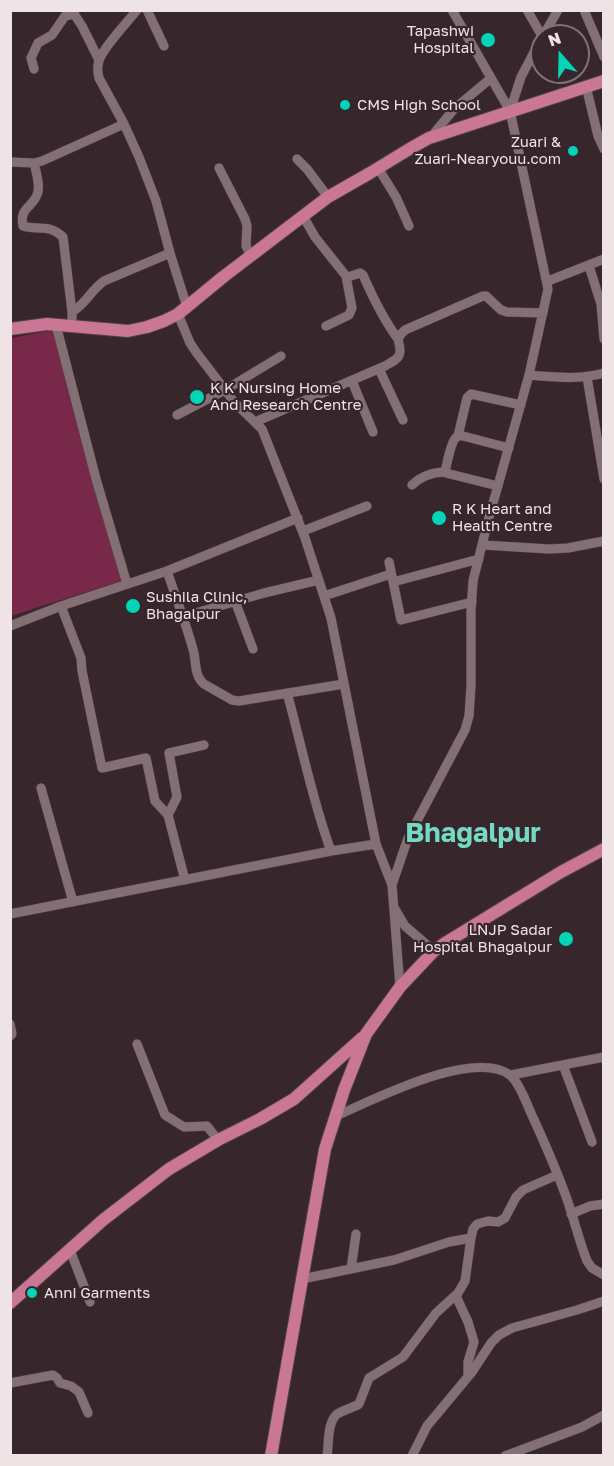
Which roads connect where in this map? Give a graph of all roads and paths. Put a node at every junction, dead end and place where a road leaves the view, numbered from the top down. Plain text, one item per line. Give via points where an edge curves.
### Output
1 (137, 10) edge
2 (147, 10) edge
3 (452, 10) edge
4 (527, 10) edge
5 (558, 10) edge
6 (584, 10) edge
7 (75, 12) edge
8 (535, 24) edge
9 (549, 24) edge
10 (164, 46) dead end
11 (603, 57) edge
12 (530, 59) edge
13 (99, 60) junction
14 (34, 69) dead end
15 (490, 79) junction
16 (603, 81) edge
17 (586, 86) junction
18 (510, 111) junction
19 (124, 124) junction
20 (601, 135) edge
21 (429, 138) junction
22 (603, 149) edge
23 (297, 159) dead end
24 (10, 162) edge
25 (34, 163) junction
26 (219, 168) dead end
27 (378, 168) junction
28 (328, 197) junction
29 (303, 216) junction
30 (409, 226) dead end
31 (170, 253) junction
32 (251, 256) junction
33 (603, 259) edge
34 (589, 266) junction
35 (346, 276) junction
36 (548, 280) junction
37 (183, 310) junction
38 (72, 312) junction
39 (543, 313) junction
40 (56, 325) junction
41 (72, 326) junction
42 (326, 326) dead end
43 (10, 329) edge
44 (398, 339) junction
45 (603, 339) edge
46 (281, 356) dead end
47 (379, 369) junction
48 (603, 373) edge
49 (529, 375) junction
50 (587, 377) junction
51 (352, 381) junction
52 (225, 390) junction
53 (521, 405) junction
54 (177, 415) dead end
55 (403, 420) dead end
56 (255, 422) junction
57 (373, 432) dead end
58 (458, 436) junction
59 (509, 448) junction
60 (445, 472) junction
61 (603, 479) edge
62 (412, 485) dead end
63 (498, 486) junction
64 (367, 506) dead end
65 (298, 518) junction
66 (303, 531) junction
67 (603, 540) edge
68 (483, 545) junction
69 (479, 559) junction
70 (388, 562) dead end
71 (167, 571) junction
72 (392, 578) junction
73 (319, 580) junction
74 (127, 584) junction
75 (324, 596) junction
76 (235, 601) junction
77 (472, 602) junction
78 (61, 606) junction
79 (182, 617) junction
80 (10, 626) edge
81 (253, 649) dead end
82 (344, 684) junction
83 (286, 693) junction
84 (204, 745) dead end
85 (41, 788) dead end
86 (168, 815) junction
87 (376, 844) junction
88 (603, 849) edge
89 (331, 851) junction
90 (185, 880) junction
91 (392, 885) junction
92 (73, 902) junction
93 (393, 904) junction
94 (10, 914) edge
95 (434, 951) junction
96 (400, 987) junction
97 (10, 1024) edge
98 (366, 1034) junction
99 (10, 1036) edge
100 (137, 1044) dead end
101 (603, 1058) edge
102 (563, 1065) junction
103 (511, 1075) junction
104 (336, 1116) junction
105 (218, 1140) junction
106 (592, 1142) dead end
107 (557, 1175) junction
108 (603, 1204) edge
109 (572, 1214) junction
110 (356, 1234) dead end
111 (471, 1238) junction
112 (70, 1250) junction
113 (351, 1269) junction
114 (603, 1275) edge
115 (302, 1279) junction
116 (456, 1296) junction
117 (603, 1301) edge
118 (90, 1302) dead end
119 (10, 1303) edge
120 (468, 1376) junction
121 (10, 1383) edge
122 (88, 1413) dead end
123 (603, 1415) edge
124 (271, 1455) edge
125 (327, 1455) edge
126 (412, 1455) edge
127 (505, 1455) edge

1 - 13 street
2 - 10 street
3 - 15 street
4 - 8 street
5 - 9 street
6 - 11 street
7 - 13 street
7 - 14 street via 64,16 52,35 38,43 30,58
12 - 18 street
13 - 19 street via 99,78
15 - 18 street
15 - 21 street via 454,109
16 - 17 main road
17 - 18 main road
17 - 20 street
18 - 21 main road
18 - 36 street
19 - 25 street
19 - 31 street via 156,201
20 - 22 street
21 - 27 main road
23 - 28 street
24 - 25 street
25 - 38 street via 37,195 25,209 23,226 43,227 63,237
26 - 32 street via 248,226 246,246
27 - 28 main road
27 - 30 street
28 - 29 main road
29 - 32 main road
29 - 35 street
31 - 37 street
31 - 38 street via 104,281
32 - 37 main road
33 - 34 street
34 - 36 street
34 - 45 street via 601,304
35 - 42 street via 350,315
35 - 44 street via 363,275
36 - 39 street
37 - 41 main road via 147,327 128,331
37 - 52 street via 190,343
38 - 41 street
39 - 44 street via 507,312 483,296 405,330
39 - 49 street
40 - 41 main road
40 - 43 main road
40 - 74 street
44 - 47 street via 401,354
46 - 52 street
47 - 51 street
47 - 55 street
48 - 50 street
49 - 50 street
49 - 53 street
50 - 61 street
51 - 56 street
51 - 57 street
52 - 54 street
52 - 56 street
53 - 58 street via 471,394
53 - 59 street
56 - 65 street via 262,429
58 - 59 street
58 - 60 street via 454,438
59 - 63 street
60 - 62 street via 433,473
60 - 63 street
63 - 68 street
64 - 66 street
65 - 66 street
65 - 71 street
66 - 73 street
67 - 68 street via 549,549
68 - 69 street
69 - 72 street
69 - 77 street
70 - 72 street
71 - 74 street
71 - 79 street
72 - 75 street
72 - 77 street via 401,620
73 - 75 street
73 - 76 street
74 - 78 street
75 - 82 street
76 - 79 street
76 - 81 street
77 - 91 street via 469,716 408,838
78 - 80 street
78 - 86 street via 81,658 102,768 146,758 155,801
79 - 83 street via 198,677 204,684 239,701
82 - 83 street
82 - 87 street
83 - 89 street
84 - 86 street via 169,753 177,796
85 - 92 street
86 - 90 street
87 - 89 street
87 - 91 street
88 - 95 main road
89 - 90 street
90 - 92 street
91 - 93 street
92 - 94 street
93 - 95 street via 405,926
93 - 96 street
95 - 96 main road
96 - 98 main road
97 - 99 street
98 - 104 main road
98 - 105 main road via 294,1099
100 - 105 street via 165,1116 184,1127 207,1126
101 - 102 street
102 - 103 street
102 - 106 street
103 - 104 street via 482,1066 458,1070 400,1088
103 - 107 street
104 - 115 main road via 325,1149
105 - 112 main road via 169,1169
107 - 109 street
107 - 111 street via 523,1190 505,1218 477,1224
108 - 109 street
109 - 114 street via 588,1261
110 - 113 street
111 - 113 street
111 - 116 street via 465,1281
112 - 118 street
112 - 119 main road
113 - 115 street
115 - 124 main road
116 - 120 street via 474,1342
116 - 125 street via 436,1313 403,1357 369,1378 359,1404 335,1417
117 - 120 street via 505,1331 491,1342
120 - 126 street via 427,1426
121 - 122 street via 53,1375 60,1383 80,1392
123 - 127 street via 582,1427

